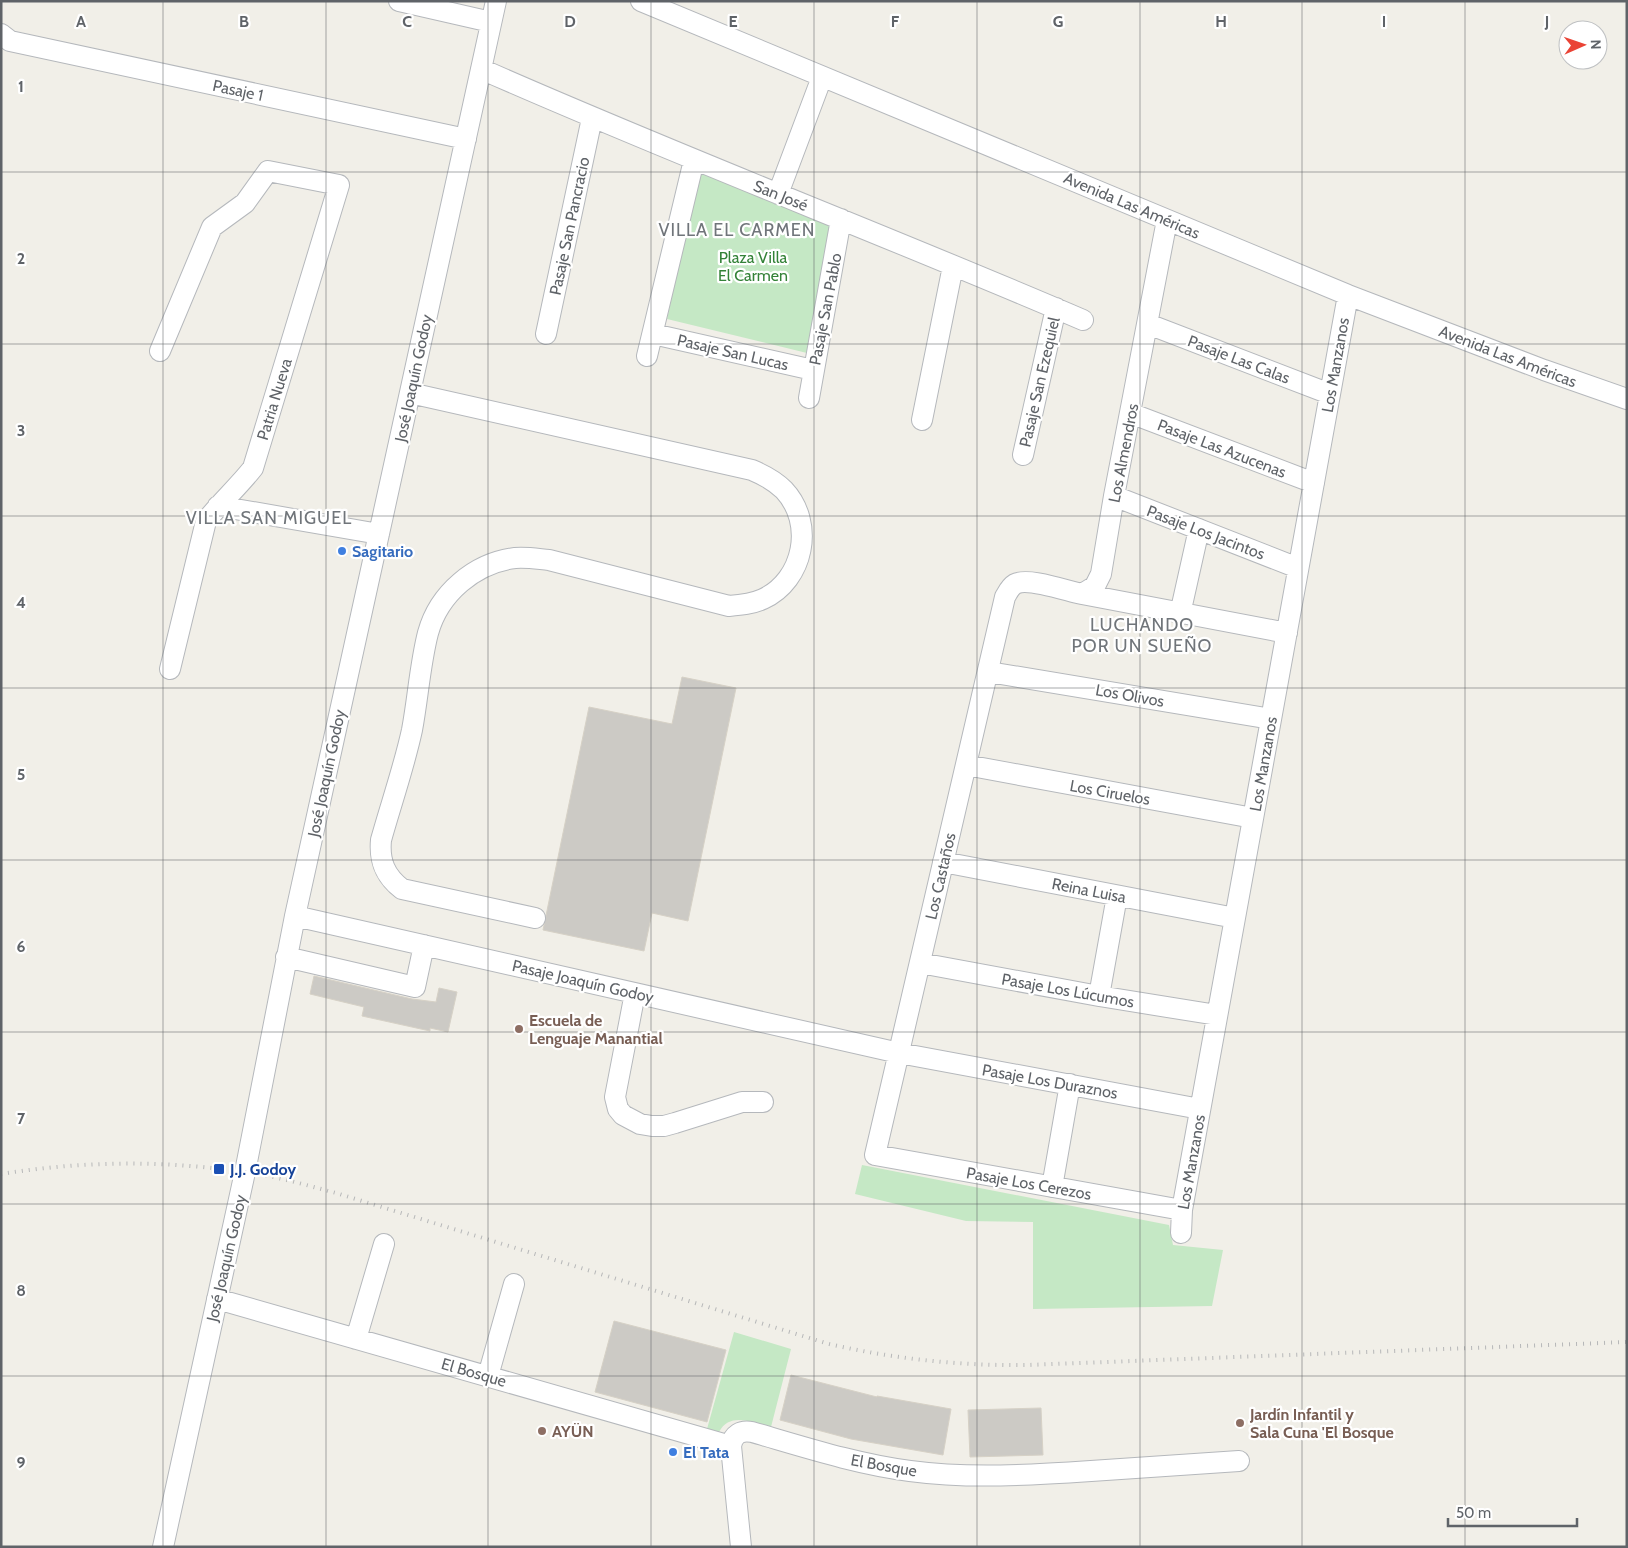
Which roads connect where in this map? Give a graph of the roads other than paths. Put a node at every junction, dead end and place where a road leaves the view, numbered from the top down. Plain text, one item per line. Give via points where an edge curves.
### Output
1 (399, 1) edge
2 (496, 1) edge
3 (641, 1) edge
4 (492, 22) junction
5 (6, 37) edge
6 (481, 70) junction
7 (822, 77) junction
8 (592, 118) junction
9 (466, 139) junction
10 (694, 160) junction
11 (778, 194) junction
12 (841, 219) junction
13 (1167, 220) junction
14 (953, 266) junction
15 (1348, 295) junction
16 (1056, 308) junction
17 (1083, 320) dead end
18 (1148, 324) junction
19 (546, 334) dead end
20 (653, 334) junction
21 (160, 351) dead end
22 (647, 356) dead end
23 (813, 370) junction
24 (410, 393) junction
25 (1330, 394) junction
26 (809, 398) dead end
27 (1627, 399) edge
28 (1130, 413) junction
29 (922, 420) dead end
30 (1023, 455) dead end
31 (1314, 483) junction
32 (1114, 496) junction
33 (218, 506) junction
34 (1199, 529) junction
35 (379, 534) junction
36 (1298, 568) junction
37 (1082, 594) junction
38 (1180, 614) junction
39 (1287, 633) junction
40 (170, 669) dead end
41 (989, 672) junction
42 (1271, 719) junction
43 (966, 766) junction
44 (1253, 818) junction
45 (944, 862) junction
46 (1117, 896) junction
47 (295, 916) junction
48 (535, 918) dead end
49 (1235, 918) junction
50 (424, 945) junction
51 (286, 957) junction
52 (920, 963) junction
53 (634, 993) junction
54 (1099, 996) junction
55 (1217, 1015) junction
56 (899, 1053) junction
57 (1070, 1084) junction
58 (763, 1102) dead end
59 (1200, 1109) junction
60 (875, 1155) joint
61 (1052, 1187) junction
62 (1182, 1210) junction
63 (1181, 1233) dead end
64 (384, 1244) dead end
65 (514, 1284) dead end
66 (217, 1299) junction
67 (356, 1339) junction
68 (488, 1376) junction
69 (731, 1446) junction
70 (1239, 1461) dead end
71 (162, 1547) edge
72 (741, 1547) edge

1 - 4 street
2 - 4 street, José Joaquín Godoy
3 - 7 street, Avenida Las Américas
4 - 6 street, José Joaquín Godoy
5 - 9 street, Pasaje 1
6 - 8 street, San José
6 - 9 street, José Joaquín Godoy
7 - 11 street
7 - 13 street, Avenida Las Américas
8 - 10 street, San José
8 - 19 street, Pasaje San Pancracio
9 - 24 street, José Joaquín Godoy
10 - 11 street, San José
10 - 20 street
11 - 12 street, San José
12 - 14 street, San José
12 - 23 street, Pasaje San Pablo
13 - 15 street, Avenida Las Américas
13 - 18 street, Los Almendros
14 - 16 street, San José
14 - 29 street
15 - 25 street, Los Manzanos
15 - 27 street, Avenida Las Américas
16 - 17 street, San José
16 - 30 street, Pasaje San Ezequiel
18 - 25 street, Pasaje Las Calas
18 - 28 street, Los Almendros
20 - 22 street
20 - 23 street, Pasaje San Lucas
21 - 33 street, Patria Nueva via 212,227 245,203 268,171 339,185 252,468
23 - 26 street, Pasaje San Pablo
24 - 35 street, José Joaquín Godoy
24 - 48 street via 752,470 785,491 801,525 800,551 791,574 774,592 753,603 729,606 549,560 525,558 501,561 478,570 460,582 440,605 428,633 412,731 381,840 381,858 388,876 402,889
25 - 31 street, Los Manzanos
28 - 31 street, Pasaje Las Azucenas
28 - 32 street, Los Almendros
31 - 36 street, Los Manzanos
32 - 34 street, Pasaje Los Jacintos
32 - 37 street, Los Almendros via 1101,574 1095,586
33 - 35 street
33 - 40 street, Patria Nueva via 206,521
34 - 36 street, Pasaje Los Jacintos
34 - 38 street
35 - 47 street, José Joaquín Godoy
36 - 39 street, Los Manzanos
37 - 38 street
37 - 41 street, Los Castaños via 1025,582 1015,584 1006,597
38 - 39 street
39 - 42 street, Los Manzanos
41 - 42 street, Los Olivos
41 - 43 street, Los Castaños
42 - 44 street, Los Manzanos
43 - 44 street, Los Ciruelos
43 - 45 street, Los Castaños
44 - 49 street, Los Manzanos
45 - 46 street, Reina Luisa
45 - 52 street, Los Castaños
46 - 49 street, Reina Luisa
46 - 54 street
47 - 50 street, Pasaje Joaquín Godoy
47 - 51 street, José Joaquín Godoy
49 - 55 street, Los Manzanos
50 - 51 street via 415,986
50 - 53 street, Pasaje Joaquín Godoy
51 - 66 street, José Joaquín Godoy via 246,1172
52 - 54 street, Pasaje Los Lúcumos
52 - 56 street, Los Castaños
53 - 56 street, Pasaje Joaquín Godoy
53 - 58 street via 614,1097 623,1115 640,1124 664,1126 736,1104
54 - 55 street, Pasaje Los Lúcumos
55 - 59 street, Los Manzanos
56 - 57 street, Pasaje Los Duraznos
56 - 60 street, Los Castaños
57 - 59 street, Pasaje Los Duraznos
57 - 61 street
59 - 62 street, Los Manzanos
60 - 61 street, Pasaje Los Cerezos
61 - 62 street, Pasaje Los Cerezos
62 - 63 street, Los Manzanos
64 - 67 street
65 - 68 street
66 - 67 street, El Bosque
66 - 71 street, José Joaquín Godoy
67 - 68 street, El Bosque
68 - 69 street, El Bosque
69 - 70 street, El Bosque via 734,1437 746,1431 847,1459 909,1471 972,1476
69 - 72 street

